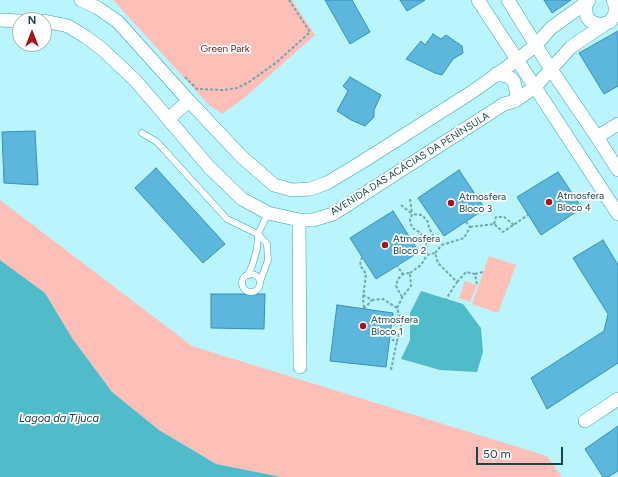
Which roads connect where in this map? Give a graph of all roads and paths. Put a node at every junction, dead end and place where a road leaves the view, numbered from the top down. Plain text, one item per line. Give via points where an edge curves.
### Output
1 (81, 0) edge
2 (289, 0) edge
3 (478, 0) edge
4 (508, 0) edge
5 (588, 1) edge
6 (616, 7) edge
7 (0, 20) edge
8 (12, 21) edge
9 (52, 23) edge
10 (605, 24) junction
11 (526, 30) junction
12 (505, 42) junction
13 (536, 45) junction
14 (517, 60) junction
15 (550, 68) junction
16 (180, 72) dead end
17 (496, 74) junction
18 (535, 87) junction
19 (189, 101) junction
20 (515, 101) junction
21 (168, 119) junction
22 (618, 124) edge
23 (142, 133) dead end
24 (597, 137) junction
25 (618, 170) edge
26 (410, 199) dead end
27 (401, 205) dead end
28 (268, 213) junction
29 (412, 214) junction
30 (618, 214) edge
31 (528, 215) dead end
32 (299, 220) junction
33 (466, 222) dead end
34 (494, 224) junction
35 (514, 225) junction
36 (470, 227) junction
37 (258, 234) junction
38 (442, 245) junction
39 (435, 253) junction
40 (427, 255) junction
41 (362, 257) dead end
42 (397, 266) dead end
43 (483, 272) dead end
44 (410, 273) junction
45 (403, 274) junction
46 (475, 274) junction
47 (248, 275) junction
48 (260, 282) junction
49 (457, 282) junction
50 (476, 285) dead end
51 (363, 295) junction
52 (402, 297) junction
53 (446, 299) dead end
54 (372, 300) junction
55 (397, 308) junction
56 (389, 339) dead end
57 (397, 341) junction
58 (300, 367) dead end
59 (391, 370) dead end
60 (618, 399) edge
61 (584, 421) dead end

1 - 19 street via 118,22
2 - 16 path via 310,32 249,82 237,88 223,90 197,89
3 - 12 street
4 - 11 street
5 - 10 street via 586,12 590,21
5 - 13 street via 551,28
6 - 10 street, AVENIDA DAS ACÁCIAS DA PENÍNSULA via 610,22
7 - 8 street
9 - 21 street, AVENIDA DAS ACÁCIAS DA PENÍNSULA via 68,26 103,50 136,81
10 - 15 street, AVENIDA DAS ACÁCIAS DA PENÍNSULA via 571,47
11 - 12 street via 526,40 523,44 511,46
11 - 13 street
12 - 14 street
13 - 14 street
13 - 15 street
14 - 17 street
14 - 18 street
15 - 18 street, AVENIDA DAS ACÁCIAS DA PENÍNSULA
15 - 24 street
17 - 19 street via 362,162 328,183 310,189 292,190 274,185 242,158
17 - 20 street via 507,76 514,82
18 - 20 street, AVENIDA DAS ACÁCIAS DA PENÍNSULA
18 - 30 street
19 - 21 street
20 - 32 street, AVENIDA DAS ACÁCIAS DA PENÍNSULA via 504,104 333,214 313,220
21 - 28 street, AVENIDA DAS ACÁCIAS DA PENÍNSULA via 209,167 242,199
22 - 24 street
23 - 37 lane via 157,142 227,219
24 - 25 street
26 - 29 path
27 - 29 path
28 - 32 street, AVENIDA DAS ACÁCIAS DA PENÍNSULA
28 - 37 lane
29 - 38 path via 422,215
29 - 40 path via 412,228 426,241
31 - 35 path
32 - 58 street
33 - 36 path
34 - 35 path via 503,232
34 - 35 path via 496,217 504,217
34 - 36 path
36 - 38 path via 464,238
37 - 47 lane via 257,249
37 - 48 lane via 267,244 268,260
38 - 39 path
39 - 40 path
39 - 49 path via 438,263
40 - 44 path via 421,265
41 - 51 path via 360,265 366,274
42 - 45 path
43 - 46 path
44 - 45 path
44 - 52 path via 411,286
45 - 52 path via 396,286
46 - 49 path via 466,272
46 - 50 path
47 - 48 lane via 256,276
47 - 48 lane via 243,281 247,291 255,291
49 - 53 path
51 - 54 path
51 - 54 path via 364,308
52 - 55 path
54 - 55 path via 384,299
55 - 57 path via 402,322
56 - 57 path
57 - 59 path
60 - 61 street

